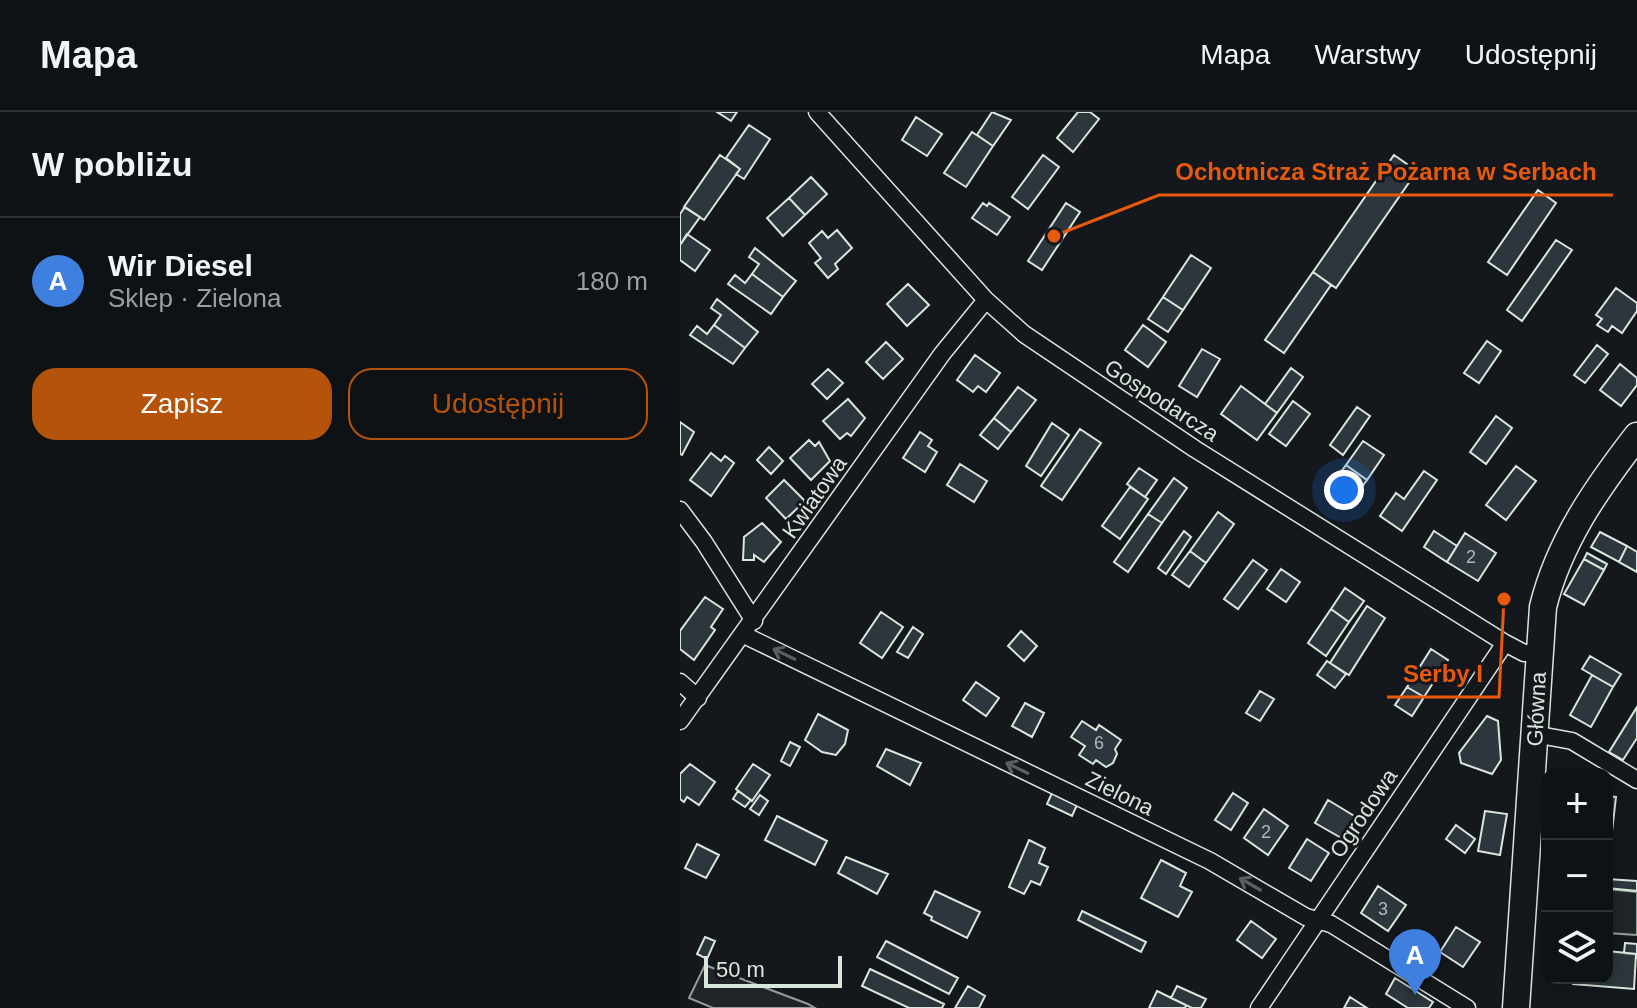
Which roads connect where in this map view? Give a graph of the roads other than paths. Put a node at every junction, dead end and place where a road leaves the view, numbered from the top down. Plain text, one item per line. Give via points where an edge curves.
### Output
1 (817, 112) edge
2 (986, 300) junction
3 (1637, 436) edge
4 (680, 510) edge
5 (749, 628) junction
6 (1505, 643) junction
7 (1538, 653) junction
8 (680, 682) edge
9 (698, 698) junction
10 (680, 721) edge
11 (1534, 734) junction
12 (1637, 780) edge
13 (1318, 921) junction
14 (1259, 1008) edge
15 (1467, 1008) edge
16 (1516, 1008) edge

1 - 2 street, Gospodarcza
2 - 5 street, Kwiatowa via 942,354
2 - 6 street, Gospodarcza via 1087,378
3 - 7 main road, Główna via 1562,550 1543,607
4 - 5 street
5 - 9 street, Kwiatowa
13 -> 5 street, Zielona
6 - 7 street, Gospodarcza via 1524,653
6 - 13 street, Ogrodowa
7 - 11 main road, Główna
8 - 9 street
9 - 10 street, Kwiatowa
11 - 12 street via 1572,741
11 - 16 main road, Główna
13 - 14 street, Ogrodowa
13 - 15 street, Zielona

